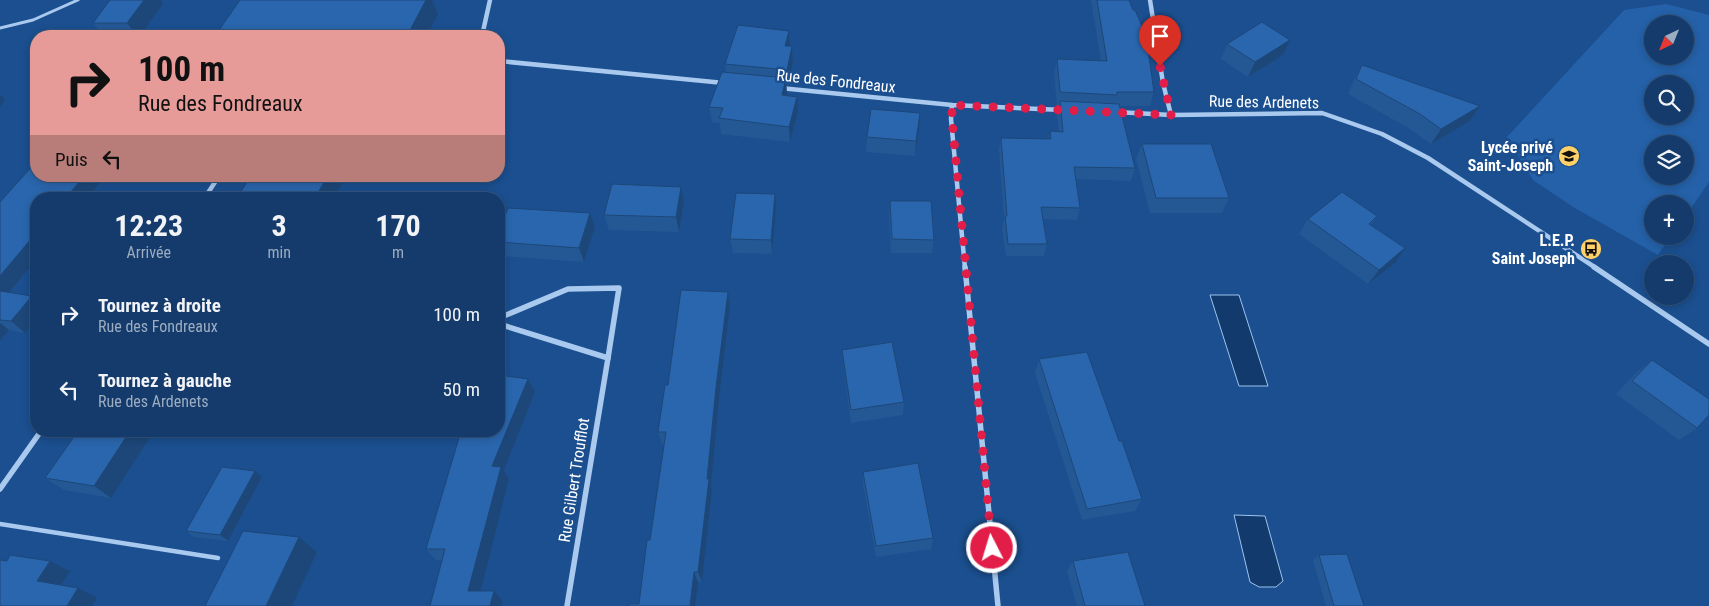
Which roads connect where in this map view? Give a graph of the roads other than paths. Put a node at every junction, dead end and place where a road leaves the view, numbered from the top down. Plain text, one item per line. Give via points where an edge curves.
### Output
1 (78, 0) edge
2 (490, 0) edge
3 (1150, 0) edge
4 (0, 28) edge
5 (483, 30) edge
6 (505, 62) edge
7 (726, 83) edge
8 (775, 88) edge
9 (952, 105) junction
10 (1072, 110) edge
11 (1111, 112) edge
12 (1171, 115) junction
13 (505, 315) edge
14 (505, 326) edge
15 (1709, 344) edge
16 (608, 358) junction
17 (37, 437) edge
18 (0, 489) edge
19 (0, 524) edge
20 (218, 558) dead end
21 (567, 606) edge
22 (998, 606) edge

1 - 4 lane via 33,20
2 - 5 street
3 - 12 street
6 - 7 street
8 - 9 street, Rue des Fondreaux
9 - 10 street, Rue des Fondreaux
9 - 22 street
11 - 12 street
12 - 15 street, Rue des Ardenets via 1322,113 1382,134 1428,158
13 - 16 street, Rue Gilbert Troufflot via 568,289 619,288
14 - 16 street
16 - 21 street, Rue Gilbert Troufflot
17 - 18 street
19 - 20 lane

